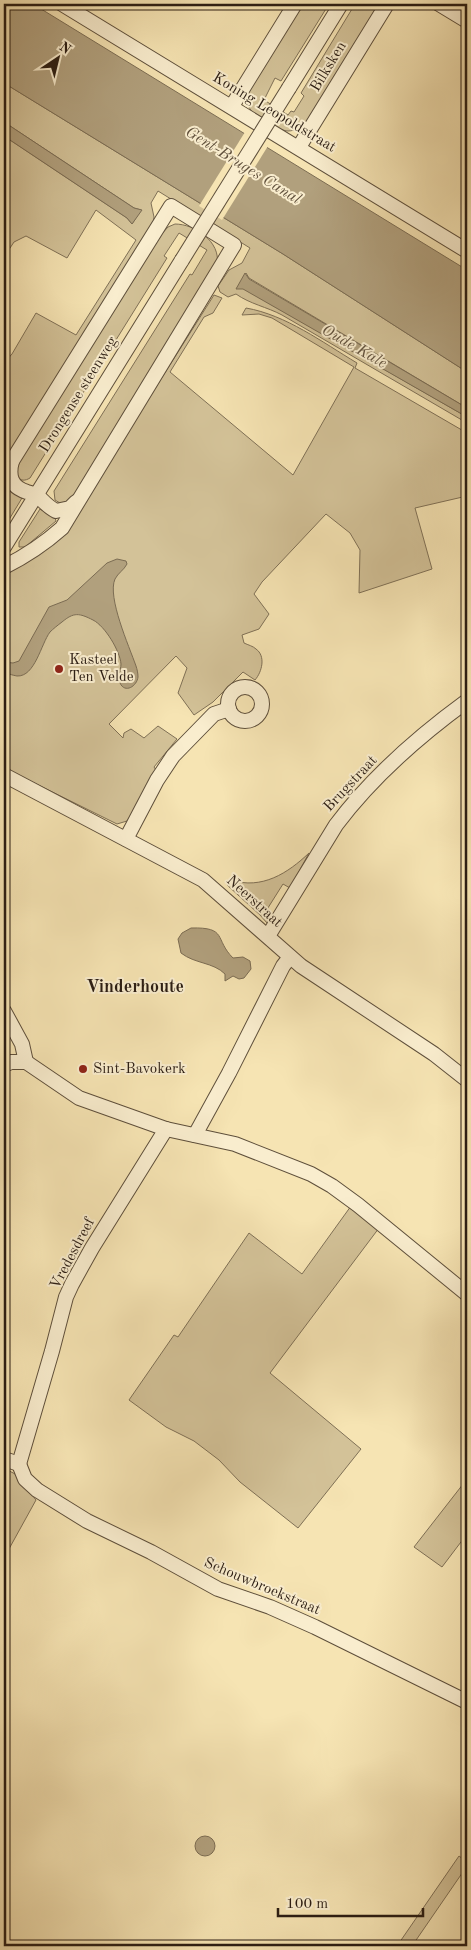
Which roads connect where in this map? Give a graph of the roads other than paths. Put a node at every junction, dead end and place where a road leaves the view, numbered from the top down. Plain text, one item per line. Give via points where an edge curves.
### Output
1 (62, 4) edge
2 (295, 4) edge
3 (341, 4) edge
4 (387, 4) edge
5 (439, 4) edge
6 (467, 21) edge
7 (232, 106) junction
8 (299, 147) junction
9 (467, 251) edge
10 (182, 260) joint
11 (8, 466) edge
12 (36, 494) junction
13 (76, 502) junction
14 (4, 547) edge
15 (4, 567) edge
16 (467, 701) edge
17 (228, 709) dead end
18 (4, 775) edge
19 (126, 839) junction
20 (268, 936) junction
21 (290, 957) junction
22 (4, 1011) edge
23 (26, 1062) junction
24 (4, 1065) edge
25 (467, 1080) edge
26 (166, 1129) junction
27 (195, 1135) junction
28 (467, 1294) edge
29 (4, 1459) edge
30 (19, 1464) junction
31 (467, 1702) edge

1 - 7 street, Koning Leopoldstraat
2 - 7 street
3 - 10 street, Bilksken, bridge
4 - 8 street, Bilksken
5 - 6 street
7 - 8 street, Koning Leopoldstraat
8 - 9 street, Koning Leopoldstraat
10 - 12 street, Drongense steenweg
11 - 12 street via 13,484
11 - 13 street via 171,206 234,245
12 - 13 street via 56,511 70,508
12 - 14 street, Drongense steenweg
13 - 15 street via 62,528 24,557
16 - 20 street, Brugstraat via 428,730 348,808
17 - 19 street via 214,714 173,756
18 - 19 street, Neerstraat
19 - 20 street, Neerstraat via 204,880
20 - 21 street, Neerstraat
21 - 25 street, Neerstraat via 434,1054
21 - 27 street
22 - 23 street via 22,1044
23 - 24 street
23 - 26 street via 79,1098
26 - 27 street
26 - 30 street, Vredesdreef via 92,1248 66,1297
27 - 28 street via 268,1156 332,1186
29 - 30 street
30 - 31 street, Schouwbroekstraat via 25,1479 37,1490 87,1521 218,1589 315,1627

